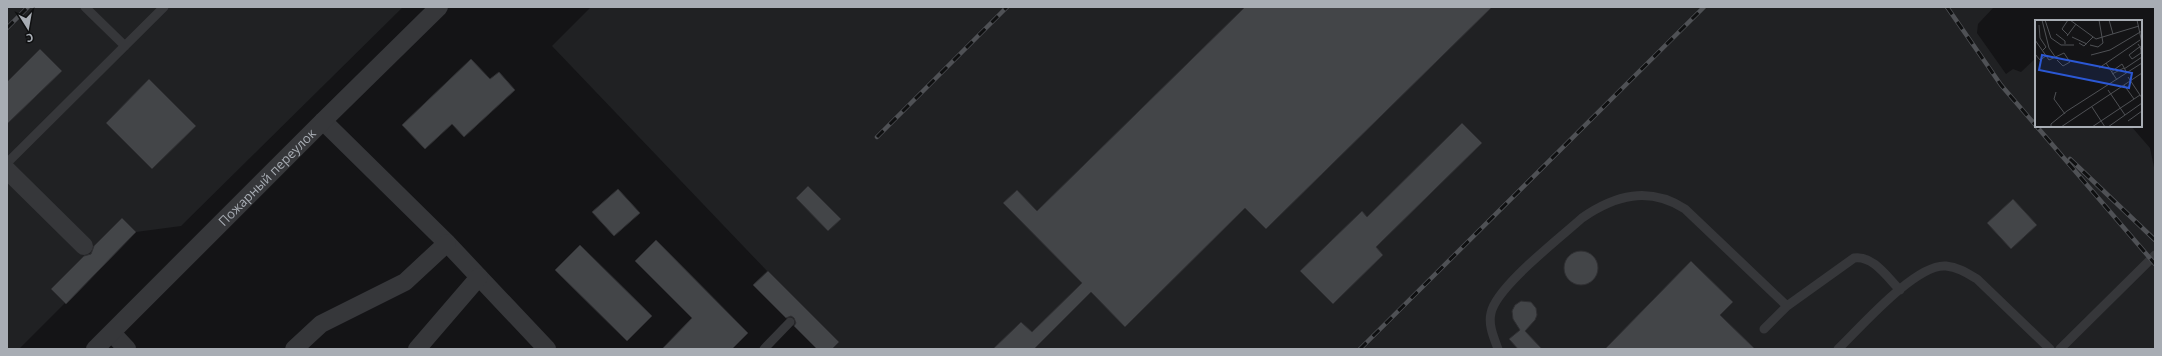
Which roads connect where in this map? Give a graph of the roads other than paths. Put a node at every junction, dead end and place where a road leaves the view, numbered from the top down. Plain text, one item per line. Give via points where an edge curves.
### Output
1 (85, 7) edge
2 (164, 7) edge
3 (439, 7) edge
4 (125, 46) junction
5 (322, 121) junction
6 (7, 163) edge
7 (7, 170) edge
8 (447, 243) junction
9 (84, 246) dead end
10 (2155, 255) edge
11 (479, 277) junction
12 (1900, 290) junction
13 (1787, 306) junction
14 (790, 322) dead end
15 (1764, 329) dead end
16 (112, 333) junction
17 (95, 349) edge
18 (127, 349) edge
19 (294, 349) edge
20 (417, 349) edge
21 (547, 349) edge
22 (764, 349) edge
23 (1498, 349) edge
24 (1838, 349) edge
25 (2050, 349) edge
26 (2060, 349) edge

1 - 4 lane
2 - 4 lane
3 - 5 street, Пожарный переулок
4 - 6 lane
5 - 8 street
5 - 16 street, Пожарный переулок
7 - 9 street
8 - 11 street
8 - 19 street via 405,282 321,324
10 - 26 lane
11 - 20 street
11 - 21 street
12 - 13 lane via 1872,262 1860,257 1850,261
12 - 24 lane
12 - 25 lane via 1913,278 1934,267 1945,266 1965,271
13 - 15 lane
13 - 23 lane via 1685,209 1671,200 1658,196 1629,196 1596,209 1582,218 1500,294 1491,314 1491,327
14 - 22 lane
16 - 17 street, Пожарный переулок
16 - 18 street

